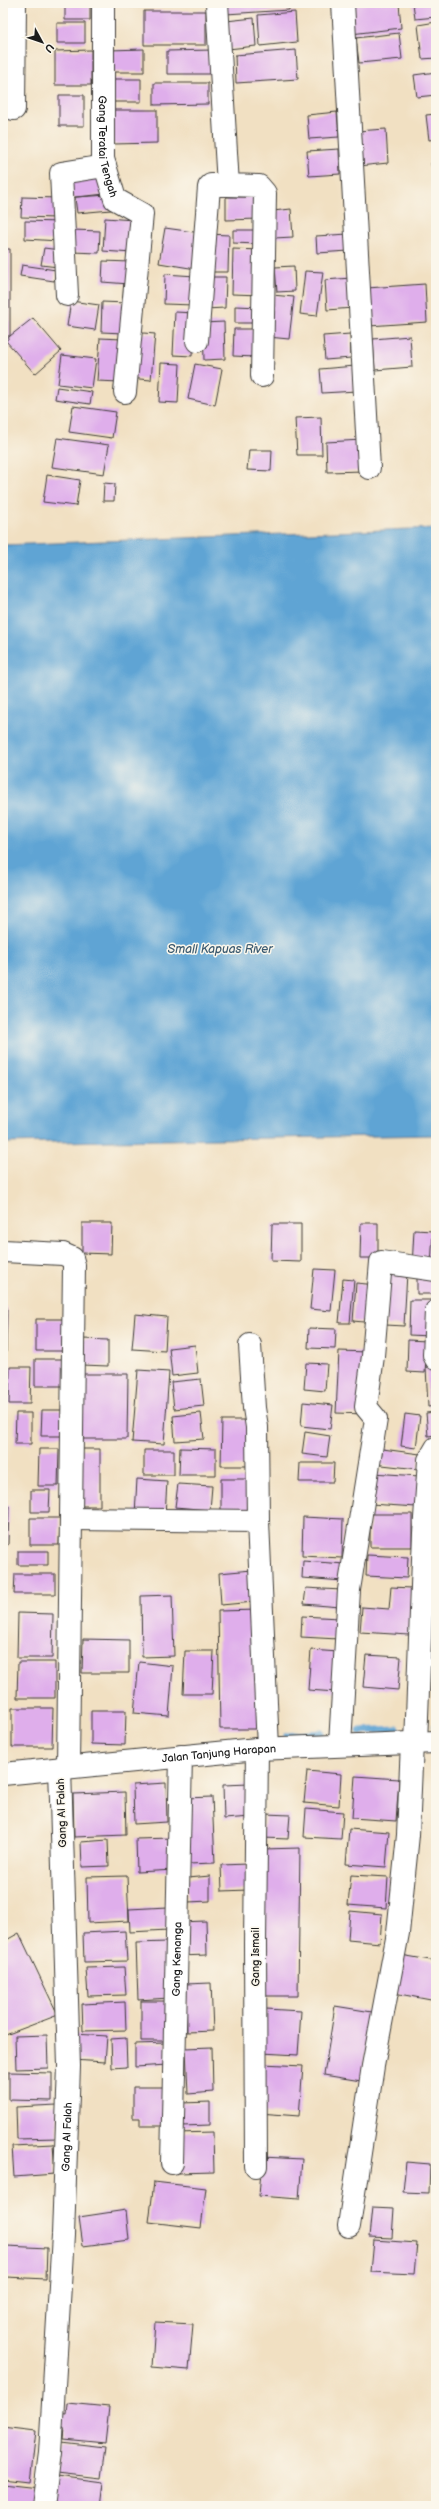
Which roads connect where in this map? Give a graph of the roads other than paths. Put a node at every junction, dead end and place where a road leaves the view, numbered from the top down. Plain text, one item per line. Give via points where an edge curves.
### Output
1 (15, 3) edge
2 (103, 3) edge
3 (217, 3) edge
4 (343, 3) edge
5 (14, 109) dead end
6 (105, 166) junction
7 (228, 185) junction
8 (67, 295) dead end
9 (197, 341) dead end
10 (262, 376) dead end
11 (125, 392) dead end
12 (369, 468) dead end
13 (3, 1251) edge
14 (436, 1270) edge
15 (436, 1311) edge
16 (250, 1345) dead end
17 (436, 1358) edge
18 (436, 1448) edge
19 (71, 1519) junction
20 (258, 1521) junction
21 (421, 1743) edge
22 (340, 1744) junction
23 (263, 1748) junction
24 (181, 1756) junction
25 (64, 1768) junction
26 (3, 1774) edge
27 (172, 2163) dead end
28 (256, 2166) dead end
29 (349, 2226) dead end
30 (43, 2506) edge

1 - 5 street
2 - 6 street, Gang Teratai Tengah
3 - 7 street
4 - 12 street
6 - 8 street via 61,173
6 - 11 street, Gang Teratai Tengah via 115,199 142,214
7 - 9 street via 209,187
7 - 10 street via 259,186 265,193
13 - 19 street, Gang Al Falah via 63,1254 72,1258 74,1265
14 - 22 street via 381,1262 366,1407 376,1419 349,1590
15 - 17 street
16 - 20 street, Gang Ismail via 257,1427
18 - 21 street via 429,1460 424,1533
19 - 20 street
19 - 25 street, Gang Al Falah
20 - 23 street, Gang Ismail
21 - 22 street, Jalan Tanjung Harapan
21 - 29 street via 398,1933 373,2066
22 - 23 street, Jalan Tanjung Harapan
23 - 24 street, Jalan Tanjung Harapan
23 - 28 street, Gang Ismail via 255,1944
24 - 25 street, Jalan Tanjung Harapan
24 - 27 street, Gang Kenanga
25 - 26 street, Jalan Tanjung Harapan
25 - 30 street, Gang Al Falah via 69,2066 63,2235 50,2446

